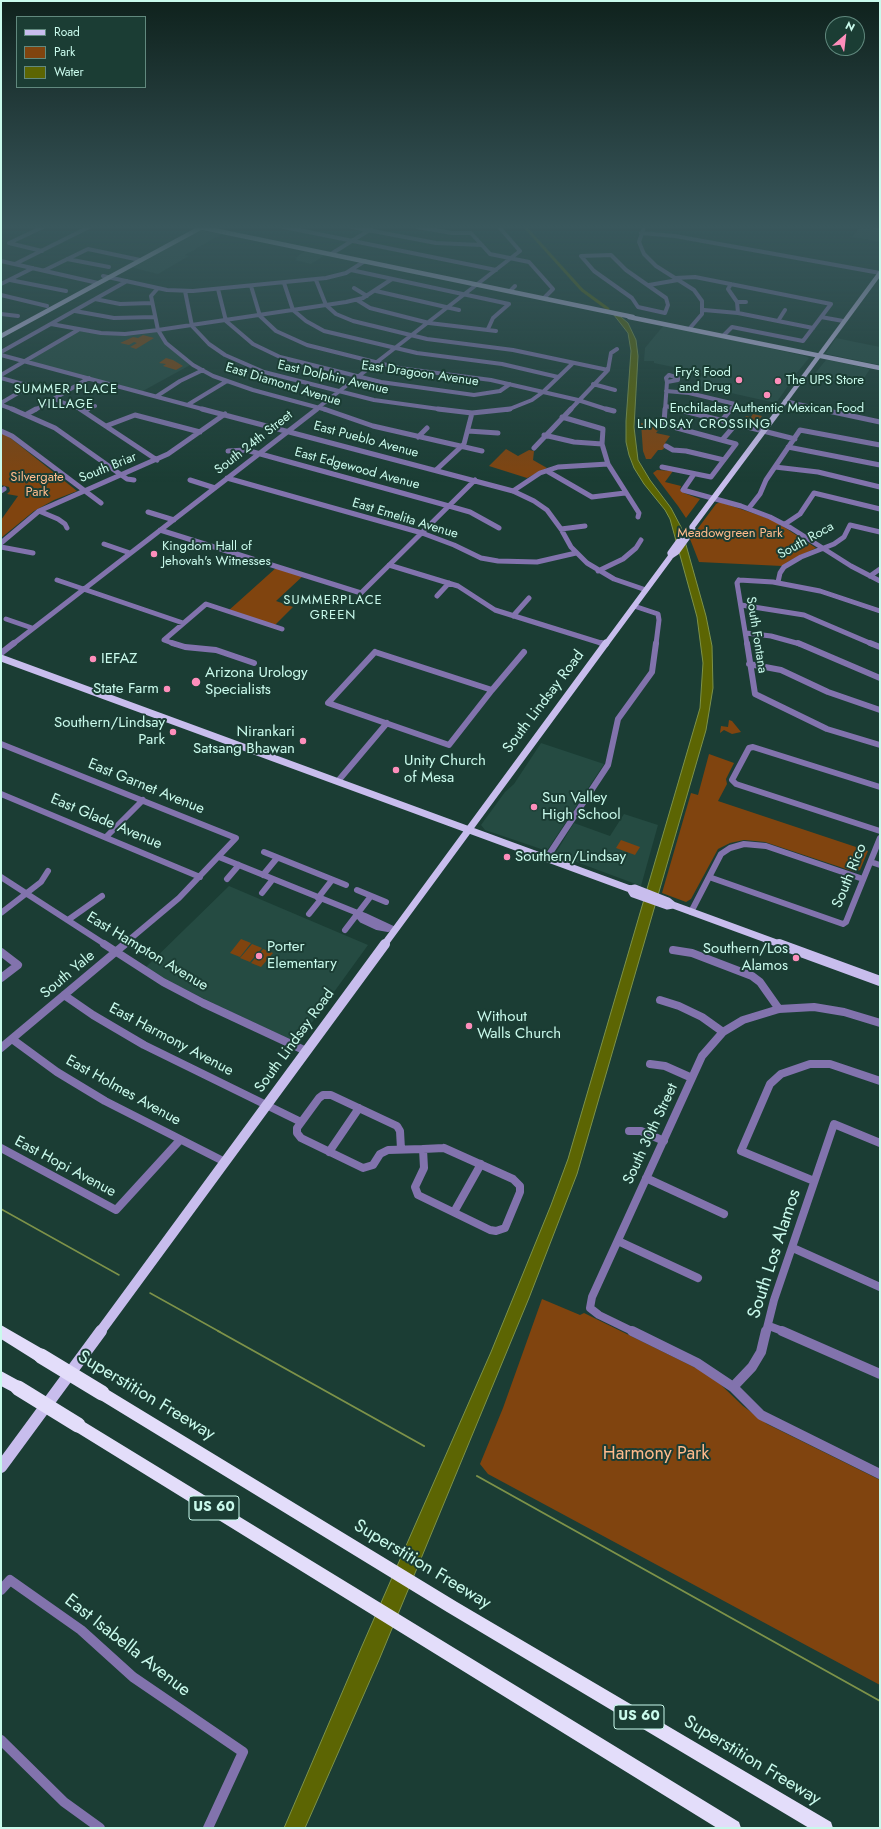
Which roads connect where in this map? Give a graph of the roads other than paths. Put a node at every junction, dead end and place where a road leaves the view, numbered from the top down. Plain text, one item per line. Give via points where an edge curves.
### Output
1 (36, 312) edge
2 (43, 312) edge
3 (73, 312) edge
4 (83, 312) edge
5 (153, 312) edge
6 (188, 312) edge
7 (224, 312) edge
8 (259, 312) edge
9 (280, 312) edge
10 (296, 312) edge
11 (334, 312) edge
12 (388, 312) edge
13 (441, 312) edge
14 (499, 312) edge
15 (612, 312) edge
16 (703, 312) edge
17 (731, 312) edge
18 (784, 312) edge
19 (825, 312) edge
20 (850, 312) edge
21 (738, 313) joint
22 (1, 314) edge
23 (18, 316) dead end
24 (260, 316) junction
25 (154, 317) junction
26 (821, 317) junction
27 (226, 320) junction
28 (778, 321) junction
29 (844, 321) junction
30 (429, 322) junction
31 (51, 324) junction
32 (192, 326) junction
33 (690, 328) junction
34 (813, 328) junction
35 (488, 329) junction
36 (78, 330) junction
37 (158, 330) junction
38 (496, 331) dead end
39 (1, 332) edge
40 (412, 335) junction
41 (724, 335) junction
42 (1, 336) edge
43 (395, 349) junction
44 (617, 349) dead end
45 (1, 353) edge
46 (818, 355) junction
47 (26, 361) junction
48 (377, 363) junction
49 (573, 363) junction
50 (880, 368) edge
51 (203, 370) junction
52 (608, 370) junction
53 (1, 377) edge
54 (358, 377) junction
55 (558, 377) junction
56 (89, 378) junction
57 (227, 381) junction
58 (667, 382) dead end
59 (510, 384) junction
60 (594, 384) junction
61 (615, 390) dead end
62 (666, 391) junction
63 (340, 392) junction
64 (543, 392) junction
65 (157, 396) junction
66 (54, 399) junction
67 (578, 400) junction
68 (785, 401) junction
69 (1, 404) edge
70 (188, 404) junction
71 (734, 405) junction
72 (95, 406) dead end
73 (666, 406) junction
74 (319, 407) junction
75 (741, 408) dead end
76 (84, 410) junction
77 (614, 411) dead end
78 (472, 413) junction
79 (27, 414) junction
80 (225, 414) junction
81 (562, 417) junction
82 (723, 419) junction
83 (880, 422) edge
84 (736, 424) junction
85 (106, 426) junction
86 (428, 428) dead end
87 (288, 430) junction
88 (1, 431) edge
89 (468, 431) junction
90 (762, 431) junction
91 (200, 432) junction
92 (498, 433) dead end
93 (544, 435) junction
94 (418, 437) junction
95 (795, 439) junction
96 (723, 440) junction
97 (602, 444) junction
98 (880, 445) edge
99 (666, 446) dead end
100 (788, 447) junction
101 (460, 448) junction
102 (534, 448) dead end
103 (228, 450) dead end
104 (482, 452) dead end
105 (258, 454) junction
106 (157, 460) junction
107 (724, 460) junction
108 (608, 464) junction
109 (880, 465) edge
110 (662, 467) dead end
111 (775, 467) junction
112 (436, 470) junction
113 (547, 471) junction
114 (694, 474) junction
115 (121, 475) junction
116 (227, 478) junction
117 (134, 480) dead end
118 (190, 480) dead end
119 (475, 480) junction
120 (880, 487) edge
121 (215, 488) junction
122 (83, 490) junction
123 (513, 491) junction
124 (625, 493) junction
125 (714, 498) junction
126 (102, 503) dead end
127 (449, 506) junction
128 (749, 508) junction
129 (880, 509) edge
130 (39, 511) junction
131 (148, 512) dead end
132 (638, 517) dead end
133 (174, 520) junction
134 (785, 524) junction
135 (585, 526) dead end
136 (67, 528) dead end
137 (499, 528) dead end
138 (561, 529) junction
139 (160, 530) junction
140 (880, 532) edge
141 (422, 533) junction
142 (686, 535) junction
143 (641, 540) dead end
144 (1, 543) edge
145 (104, 544) dead end
146 (1, 547) edge
147 (823, 549) junction
148 (33, 553) dead end
149 (130, 553) junction
150 (576, 553) junction
151 (671, 556) junction
152 (389, 565) junction
153 (880, 570) edge
154 (598, 571) junction
155 (870, 576) junction
156 (56, 580) dead end
157 (880, 581) edge
158 (778, 582) junction
159 (449, 583) junction
160 (83, 589) junction
161 (646, 590) junction
162 (437, 596) dead end
163 (529, 598) dead end
164 (740, 605) junction
165 (634, 606) junction
166 (880, 611) edge
167 (513, 616) junction
168 (6, 619) dead end
169 (184, 623) junction
170 (32, 628) junction
171 (282, 629) dead end
172 (746, 633) junction
173 (605, 644) junction
174 (880, 646) edge
175 (524, 652) dead end
176 (1, 653) edge
177 (1, 658) edge
178 (254, 663) dead end
179 (749, 664) junction
180 (880, 678) edge
181 (492, 690) junction
182 (880, 710) edge
183 (387, 723) junction
184 (1, 744) edge
185 (880, 745) edge
186 (338, 781) junction
187 (880, 787) edge
188 (1, 794) edge
189 (143, 800) junction
190 (469, 830) junction
191 (880, 831) edge
192 (106, 837) junction
193 (236, 838) joint
194 (880, 838) edge
195 (264, 852) dead end
196 (219, 856) junction
197 (277, 858) junction
198 (546, 859) junction
199 (871, 860) junction
200 (880, 860) edge
201 (239, 865) junction
202 (880, 865) edge
203 (48, 871) dead end
204 (263, 875) junction
205 (1, 876) edge
206 (200, 877) junction
207 (709, 877) junction
208 (228, 879) dead end
209 (274, 879) junction
210 (863, 879) junction
211 (332, 880) junction
212 (346, 885) dead end
213 (357, 890) dead end
214 (27, 893) junction
215 (262, 893) dead end
216 (102, 896) dead end
217 (371, 896) junction
218 (319, 898) junction
219 (386, 902) dead end
220 (691, 912) junction
221 (1, 913) edge
222 (309, 914) dead end
223 (357, 914) junction
224 (68, 920) junction
225 (345, 930) dead end
226 (395, 930) junction
227 (673, 950) dead end
228 (1, 952) edge
229 (116, 952) junction
230 (1, 978) edge
231 (879, 979) edge
232 (64, 995) junction
233 (660, 1000) dead end
234 (779, 1009) junction
235 (880, 1023) edge
236 (723, 1032) junction
237 (12, 1039) junction
238 (1, 1048) edge
239 (306, 1051) junction
240 (650, 1064) dead end
241 (692, 1078) junction
242 (880, 1082) edge
243 (267, 1106) junction
244 (359, 1108) junction
245 (301, 1122) junction
246 (629, 1130) dead end
247 (180, 1140) junction
248 (664, 1141) junction
249 (880, 1143) edge
250 (1, 1148) edge
251 (424, 1149) junction
252 (401, 1150) junction
253 (329, 1152) junction
254 (225, 1162) junction
255 (481, 1164) junction
256 (646, 1178) junction
257 (814, 1181) junction
258 (454, 1212) junction
259 (724, 1214) dead end
260 (618, 1241) junction
261 (793, 1248) junction
262 (698, 1278) dead end
263 (880, 1287) edge
264 (769, 1326) junction
265 (1, 1332) edge
266 (880, 1374) edge
267 (1, 1378) edge
268 (734, 1387) junction
269 (1, 1467) edge
270 (880, 1474) edge
271 (1, 1590) edge
272 (1, 1740) edge
273 (100, 1828) edge
274 (208, 1828) edge
275 (733, 1828) edge
276 (825, 1828) edge

1 - 39 main road
2 - 42 main road
3 - 31 street
4 - 25 street via 114,318
5 - 25 street, East Diamond Avenue
6 - 32 street
7 - 27 street, East Dragoon Avenue
8 - 24 street
9 - 24 street
10 - 43 street via 324,331
11 - 40 street via 352,321
12 - 30 street
13 - 30 street, South 24th Street
14 - 35 street via 493,318
15 - 33 main road
16 - 33 street
17 - 21 street
18 - 28 street
19 - 26 street
20 - 29 main road, South Lindsay Road
21 - 28 street
22 - 23 street
24 - 27 street
24 - 48 street via 276,331 295,340
25 - 37 street, East Diamond Avenue
26 - 29 street
26 - 34 street
27 - 32 street
27 - 54 street, East Dragoon Avenue via 243,338 264,350 298,362
28 - 34 street
29 - 46 main road, South Lindsay Road
30 - 35 street
30 - 40 street, South 24th Street
31 - 36 street
31 - 45 street
32 - 37 street
32 - 63 street, East Dolphin Avenue via 216,350 249,366 282,378
33 - 41 main road
34 - 41 street via 803,341 732,327
35 - 38 street
36 - 37 street via 125,334
36 - 47 street
37 - 51 street, East Diamond Avenue via 166,343
40 - 43 street, South 24th Street
40 - 49 street via 513,350
41 - 46 main road
43 - 48 street, South 24th Street
43 - 55 street via 502,364
44 - 52 street via 611,353
45 - 47 street, East Pueblo Avenue
46 - 50 main road
46 - 68 main road, South Lindsay Road
47 - 53 street
47 - 56 street, East Pueblo Avenue
48 - 54 street, South 24th Street
48 - 59 street
49 - 52 street
49 - 55 street, East Dolphin Avenue
51 - 57 street, East Diamond Avenue
51 - 65 street
52 - 60 street
53 - 69 street via 30,386
54 - 59 street, East Dragoon Avenue via 474,395 500,391
54 - 63 street, South 24th Street
55 - 64 street, East Dolphin Avenue
56 - 65 street, East Pueblo Avenue
56 - 66 street
57 - 70 street
57 - 74 street, East Diamond Avenue
58 - 62 street
59 - 64 street
60 - 61 street
60 - 67 street
62 - 71 street via 689,393
62 - 73 street
63 - 74 street, South 24th Street
63 - 78 street, East Dolphin Avenue via 374,400
64 - 67 street
64 - 78 street, East Dolphin Avenue via 514,410
65 - 70 street, East Pueblo Avenue
66 - 76 street
66 - 79 street
67 - 77 street
67 - 81 street
68 - 83 street
68 - 90 main road, South Lindsay Road
69 - 79 street
70 - 80 street, East Pueblo Avenue
71 - 75 street
71 - 82 street
72 - 76 street
73 - 82 street
73 - 96 street via 666,425
74 - 87 street, South 24th Street
74 - 94 street, East Diamond Avenue via 373,426
76 - 85 street
78 - 89 street
79 - 115 street via 55,428
80 - 87 street, East Pueblo Avenue
80 - 91 street, South Briar
81 - 93 street
81 - 97 street via 602,429
82 - 84 street
84 - 90 street
84 - 96 street
85 - 91 street via 135,415
85 - 106 street
86 - 94 street
87 - 105 street, South 24th Street
87 - 112 street, East Pueblo Avenue
88 - 122 street via 12,436
89 - 92 street
89 - 101 street
90 - 95 street
90 - 125 main road, South Lindsay Road
91 - 106 street, South Briar
93 - 97 street via 574,442
93 - 102 street
94 - 101 street, East Diamond Avenue
95 - 98 street via 800,430
95 - 100 street
96 - 107 street via 736,444
97 - 108 street
99 - 107 street via 673,450
100 - 109 street
100 - 111 street
101 - 104 street, East Diamond Avenue
101 - 112 street
103 - 105 street, East Edgewood Avenue via 246,450
105 - 116 street, South 24th Street
105 - 127 street, East Edgewood Avenue
106 - 115 street, South Briar
107 - 114 street via 710,477
108 - 113 street via 570,466
108 - 124 street
110 - 114 street
111 - 120 street via 818,472
111 - 128 street
112 - 119 street, East Pueblo Avenue
113 - 123 street
113 - 124 street via 592,497
114 - 125 street via 683,490
115 - 117 street
115 - 122 street, South Briar
116 - 121 street, South 24th Street
116 - 141 street, East Emelita Avenue
118 - 121 street
119 - 123 street, East Pueblo Avenue
119 - 127 street
121 - 133 street, South 24th Street
122 - 126 street
122 - 130 street, South Briar
123 - 138 street, East Pueblo Avenue via 541,506
124 - 132 street via 639,513
125 - 128 street
125 - 142 main road, South Lindsay Road via 692,527 693,530
127 - 137 street, East Edgewood Avenue via 470,512
127 - 141 street
128 - 134 street
129 - 134 street via 814,493 800,514
130 - 136 street via 58,519
130 - 144 street, South Briar
131 - 133 street
133 - 139 street, South 24th Street
134 - 147 street
135 - 138 street
138 - 150 street, East Pueblo Avenue
139 - 149 street, South 24th Street
139 - 152 street via 361,593
140 - 147 street, South Roca via 850,524 844,537
141 - 150 street, East Emelita Avenue via 482,558 498,561 537,562
141 - 152 street
142 - 151 main road, South Lindsay Road via 677,552
142 - 151 main road, South Lindsay Road via 675,545
143 - 154 street via 623,559
145 - 149 street
146 - 148 street
147 - 155 street
147 - 158 street, South Roca via 784,567
149 - 160 street, South 24th Street
150 - 154 street, East Pueblo Avenue
151 - 161 main road, South Lindsay Road
152 - 159 street
153 - 155 street
154 - 161 street, East Pueblo Avenue
155 - 157 street
156 - 160 street
158 - 164 street, South Fontana via 737,579
158 - 166 street via 820,591
159 - 162 street
159 - 167 street via 468,590 495,610
160 - 169 street
160 - 170 street, South 24th Street
161 - 165 main road, South Lindsay Road
163 - 167 street
164 - 172 street, South Fontana
164 - 174 street via 804,615
165 - 173 main road, South Lindsay Road
165 - 198 street via 658,614 652,672 618,719 608,765
167 - 173 street
168 - 170 street
169 - 171 street via 206,604
169 - 178 street via 164,640 185,647 216,650
170 - 176 street, South 24th Street
172 - 179 street, South Fontana
172 - 180 street via 796,642
173 - 190 main road, South Lindsay Road
175 - 181 street
177 - 186 main road
179 - 182 street via 761,664 781,670 828,692
179 - 185 street, South Fontana via 755,694 827,729
181 - 183 street via 449,745
181 - 183 street via 375,652 328,703
183 - 186 street
184 - 189 street, East Garnet Avenue
186 - 190 main road
187 - 191 street via 750,747 732,781
188 - 192 street, East Glade Avenue
189 - 192 street
189 - 193 street, East Garnet Avenue
190 - 198 main road
190 - 226 main road, South Lindsay Road
192 - 206 street, East Glade Avenue
193 - 196 street, South Yale
194 - 199 street, South Rico
195 - 197 street
196 - 201 street
196 - 206 street, South Yale
197 - 204 street
197 - 211 street
198 - 220 main road via 630,889 633,894 644,894 667,906 673,905
199 - 200 street
199 - 202 street
199 - 210 street, South Rico
201 - 204 street
201 - 208 street
203 - 214 street via 41,882
204 - 209 street
205 - 214 street, East Hampton Avenue
206 - 229 street, South Yale
207 - 210 street via 721,854 730,848 753,844 766,846
207 - 210 street, South Rico via 840,924 845,924
207 - 220 street
209 - 215 street
209 - 218 street
211 - 212 street
211 - 218 street
213 - 217 street
214 - 221 street
214 - 224 street, East Hampton Avenue
216 - 224 street
217 - 219 street
217 - 223 street
218 - 222 street
218 - 223 street
220 - 231 main road
223 - 225 street
223 - 226 street via 362,920 368,920 378,927
224 - 229 street, East Hampton Avenue
226 - 239 main road, South Lindsay Road
227 - 234 street via 692,953 763,980
228 - 230 street via 18,965
229 - 232 street, South Yale
229 - 239 street, East Hampton Avenue via 192,998
232 - 237 street, South Yale
232 - 243 street, East Harmony Avenue via 144,1045
233 - 236 street via 702,1016
234 - 235 street, South 30th Street via 826,1009
234 - 236 street, South 30th Street via 743,1020
236 - 241 street, South 30th Street via 702,1056
237 - 238 street, South Yale
237 - 247 street, East Holmes Avenue via 57,1072 105,1101
239 - 243 main road, South Lindsay Road
240 - 241 street via 665,1066
241 - 248 street, South 30th Street
242 - 257 street via 830,1064 810,1064 780,1074 770,1084 741,1151
243 - 245 street, East Harmony Avenue
243 - 254 main road, South Lindsay Road
244 - 245 street via 334,1096 323,1095 317,1099
244 - 252 street via 397,1126 400,1131
244 - 253 street
245 - 253 street via 297,1131 300,1137
246 - 248 street via 641,1131
247 - 250 street, East Hopi Avenue via 116,1210
247 - 254 street, East Holmes Avenue
248 - 256 street, South 30th Street
249 - 257 street, South Los Alamos via 834,1124
251 - 252 street
251 - 255 street via 447,1149
251 - 258 street via 424,1168 416,1184 416,1192
252 - 253 street via 385,1151 373,1165 366,1168
254 - 269 main road, South Lindsay Road
255 - 258 street
255 - 258 street via 512,1179 520,1186 505,1228 490,1230
256 - 259 street
256 - 260 street, South 30th Street
257 - 261 street, South Los Alamos
260 - 262 street
260 - 268 street, South 30th Street via 592,1297 590,1308 599,1315 697,1363
261 - 263 street
261 - 264 street, South Los Alamos via 774,1300
264 - 266 street via 804,1338
264 - 268 street, South Los Alamos via 761,1352 752,1367
265 - 276 highway, Superstition Freeway / US 60, bridge via 452,1607
267 - 275 highway, US 60, bridge
268 - 270 street via 761,1415
271 - 274 street, East Isabella Avenue via 10,1580 81,1630 133,1677 243,1752
272 - 273 street via 64,1802

